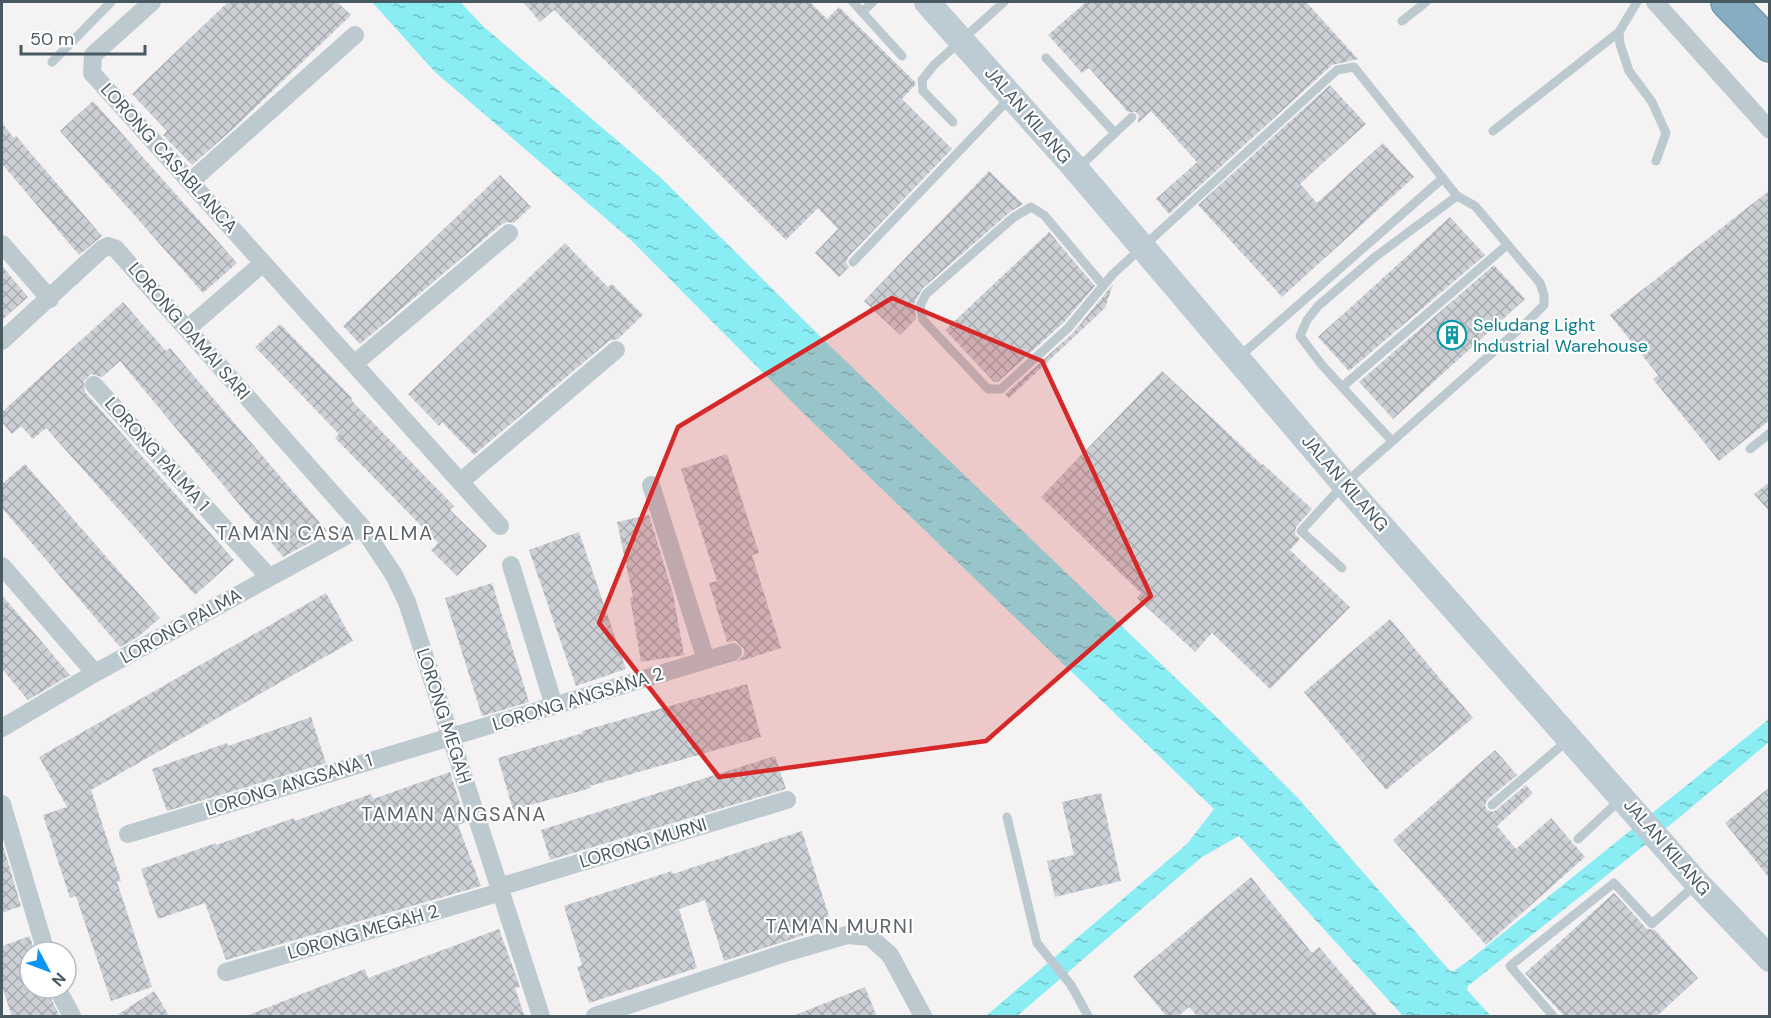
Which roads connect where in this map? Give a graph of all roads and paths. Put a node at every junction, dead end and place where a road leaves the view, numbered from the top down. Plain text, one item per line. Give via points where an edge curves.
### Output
1 (111, 2) edge
2 (152, 2) edge
3 (853, 2) edge
4 (873, 2) edge
5 (927, 2) edge
6 (1004, 2) edge
7 (1426, 2) edge
8 (1637, 2) edge
9 (1654, 2) edge
10 (1728, 2) edge
11 (862, 12) junction
12 (1402, 21) dead end
13 (1618, 32) junction
14 (355, 35) dead end
15 (962, 39) junction
16 (1770, 45) edge
17 (902, 56) dead end
18 (1046, 58) dead end
19 (52, 62) dead end
20 (1011, 98) junction
21 (1132, 117) dead end
22 (953, 122) dead end
23 (1770, 130) edge
24 (1493, 131) dead end
25 (1114, 132) junction
26 (1656, 161) dead end
27 (1076, 170) junction
28 (1443, 178) junction
29 (190, 182) junction
30 (1458, 196) junction
31 (509, 232) dead end
32 (2, 244) edge
33 (1507, 245) junction
34 (1142, 248) junction
35 (853, 262) dead end
36 (263, 263) junction
37 (1103, 285) junction
38 (50, 299) junction
39 (187, 329) junction
40 (2, 341) edge
41 (616, 350) dead end
42 (1237, 359) junction
43 (354, 364) junction
44 (94, 385) dead end
45 (1342, 387) junction
46 (1770, 433) edge
47 (1392, 441) junction
48 (1750, 449) dead end
49 (460, 482) junction
50 (1344, 484) junction
51 (651, 485) dead end
52 (362, 526) junction
53 (500, 526) dead end
54 (511, 565) dead end
55 (2, 566) edge
56 (1342, 568) dead end
57 (269, 577) junction
58 (733, 652) dead end
59 (706, 660) junction
60 (95, 673) junction
61 (554, 706) junction
62 (2, 728) edge
63 (450, 737) junction
64 (1570, 739) junction
65 (787, 800) dead end
66 (2, 804) edge
67 (1492, 805) dead end
68 (1631, 806) junction
69 (1007, 817) dead end
70 (128, 834) dead end
71 (1578, 839) dead end
72 (1697, 883) junction
73 (500, 889) junction
74 (42, 940) edge
75 (1768, 955) edge
76 (226, 972) dead end
77 (63, 1000) edge
78 (72, 1017) edge
79 (540, 1017) edge
80 (595, 1017) edge
81 (923, 1017) edge
82 (1088, 1017) edge
83 (1553, 1017) edge

1 - 19 lane
2 - 29 street, LORONG CASABLANCA via 93,55 92,73
3 - 11 lane
4 - 11 lane
5 - 15 street, JALAN KILANG
6 - 15 lane
7 - 12 lane
8 - 13 lane
9 - 23 street
10 - 16 highway
11 - 17 lane
13 - 24 lane
13 - 26 lane via 1629,71 1652,102 1666,133
14 - 29 street
15 - 20 street, JALAN KILANG
15 - 22 lane via 922,80 923,91
18 - 25 lane
20 - 27 street, JALAN KILANG
20 - 35 lane
21 - 25 lane
25 - 27 lane
27 - 34 street, JALAN KILANG
28 - 30 lane
28 - 34 lane via 1354,67 1337,70
28 - 42 lane
29 - 36 street, LORONG CASABLANCA
30 - 33 lane via 1475,206
30 - 45 lane via 1375,256 1307,320 1300,336
31 - 43 street
32 - 38 street
33 - 45 lane
33 - 47 lane via 1540,283 1544,305
34 - 37 lane
34 - 42 street, JALAN KILANG
36 - 39 street
36 - 43 street, LORONG CASABLANCA
37 - 37 lane via 1044,215 1031,207 1014,217 926,294 920,306 923,320 982,382 988,388 1001,389 1062,334
38 - 39 street, LORONG DAMAI SARI via 108,246 116,249
38 - 40 street, LORONG DAMAI SARI
39 - 52 street, LORONG DAMAI SARI
41 - 49 street
42 - 50 street, JALAN KILANG
43 - 49 street, LORONG CASABLANCA
44 - 57 street, LORONG PALMA 1
45 - 47 lane
46 - 48 lane
47 - 50 lane
49 - 53 street, LORONG CASABLANCA
50 - 56 lane via 1300,531
50 - 64 street, JALAN KILANG
51 - 59 street
52 - 57 street, LORONG PALMA
52 - 63 street, LORONG MEGAH via 407,602
54 - 61 street
55 - 60 street
57 - 60 street, LORONG PALMA
58 - 59 street, LORONG ANGSANA 2
59 - 61 street, LORONG ANGSANA 2
60 - 62 street, LORONG PALMA
61 - 63 street, LORONG ANGSANA 2
63 - 70 street, LORONG ANGSANA 1
63 - 73 street, LORONG MEGAH
64 - 67 lane
64 - 68 street, JALAN KILANG
65 - 73 street, LORONG MURNI
66 - 74 street
68 - 71 lane
68 - 72 street, JALAN KILANG
69 - 82 lane via 1036,943 1071,985
72 - 75 street, JALAN KILANG
72 - 83 lane via 1652,924 1614,883 1510,966
73 - 76 street, LORONG MEGAH 2
73 - 79 street, LORONG MEGAH
77 - 78 street
80 - 81 street via 847,935 870,937 890,955

